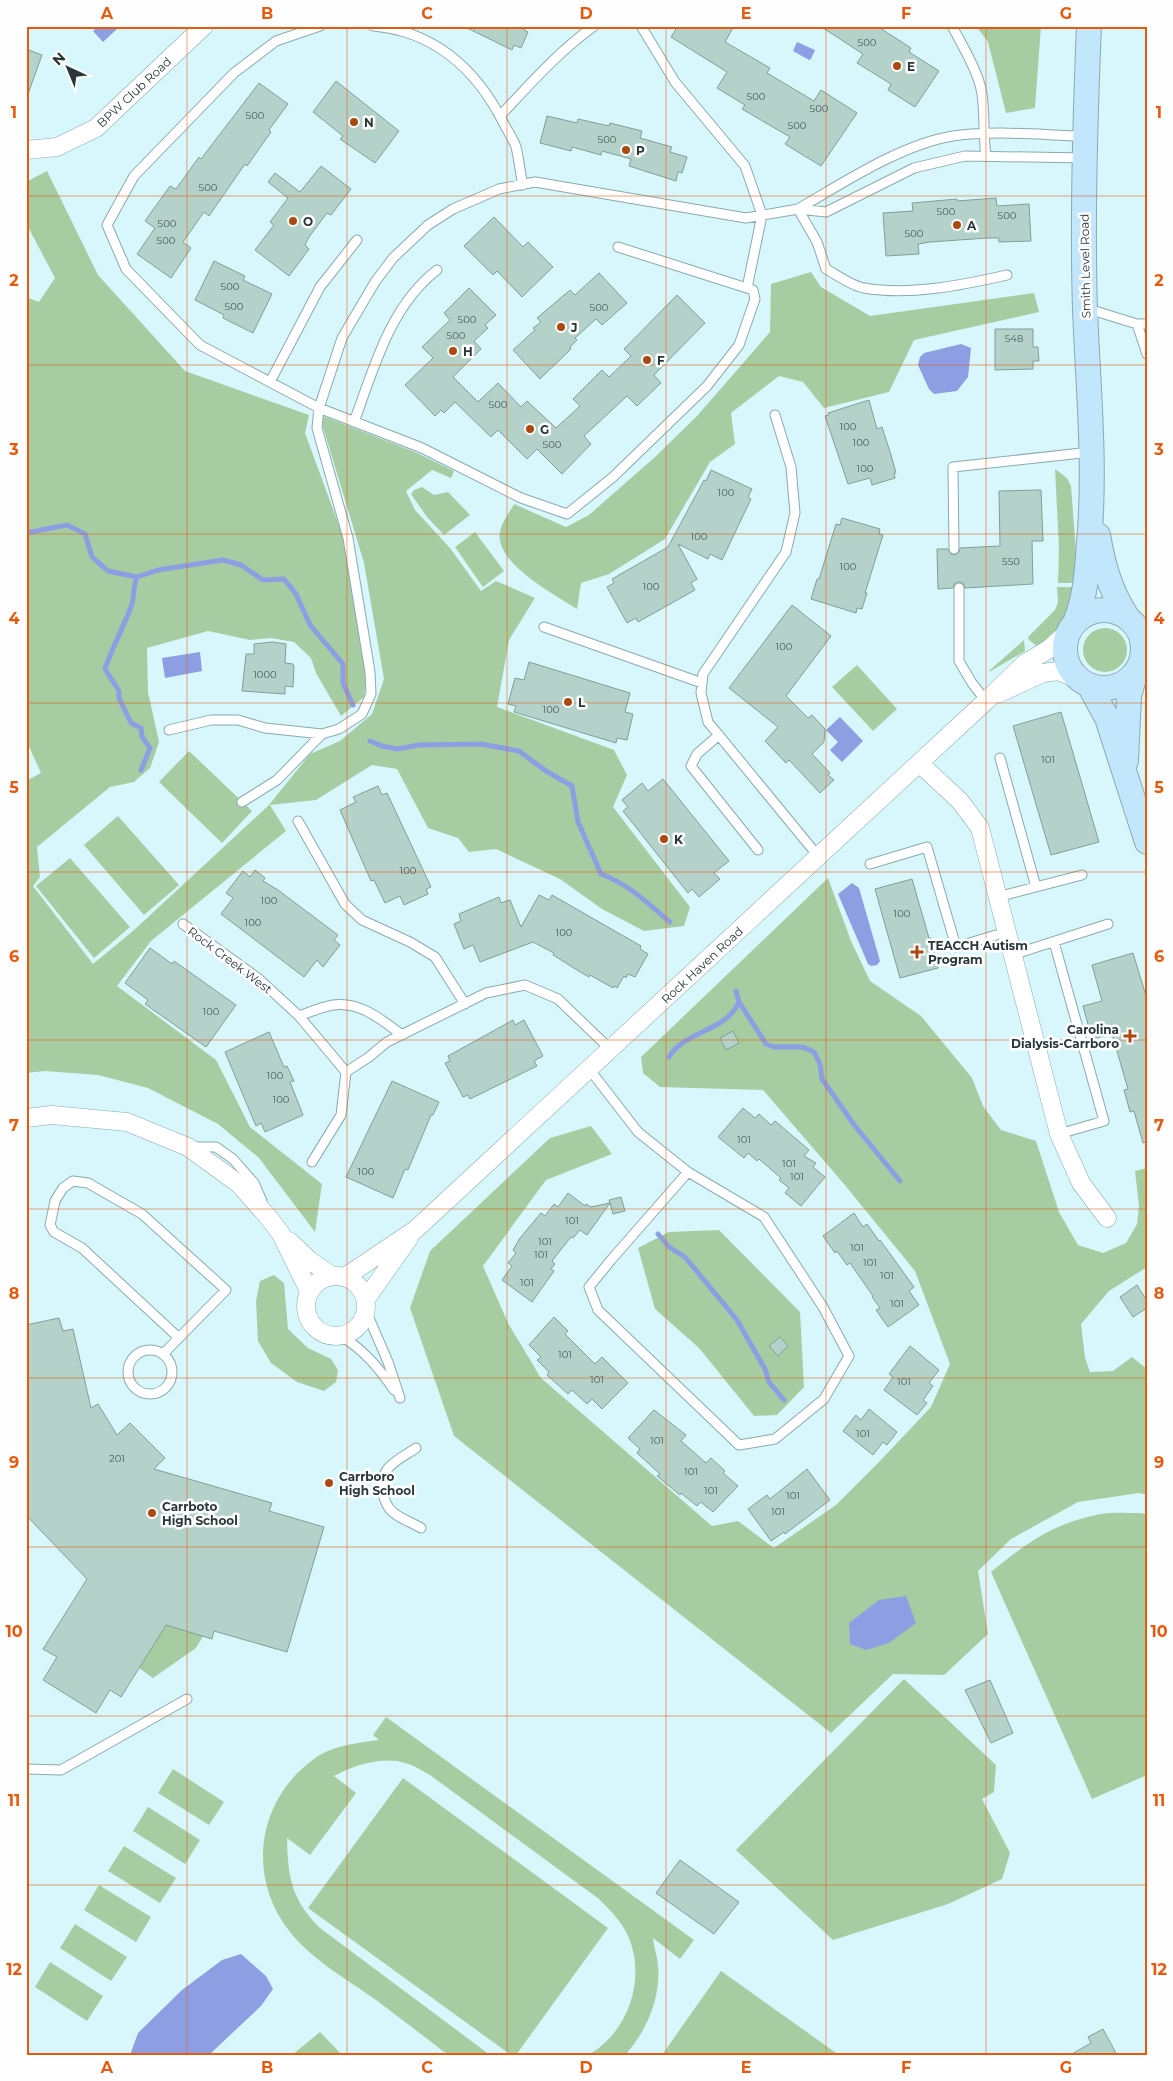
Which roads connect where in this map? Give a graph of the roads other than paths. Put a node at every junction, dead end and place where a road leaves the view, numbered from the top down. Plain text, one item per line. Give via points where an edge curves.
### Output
1 (204, 26) edge
2 (320, 26) edge
3 (373, 26) edge
4 (594, 26) edge
5 (952, 26) edge
6 (1089, 26) edge
7 (644, 28) edge
8 (500, 116) junction
9 (983, 134) junction
10 (1084, 147) junction
11 (26, 150) edge
12 (986, 156) junction
13 (523, 185) junction
14 (798, 209) junction
15 (762, 215) junction
16 (357, 240) dead end
17 (618, 248) dead end
18 (437, 270) dead end
19 (1007, 275) dead end
20 (747, 288) junction
21 (1085, 308) junction
22 (1137, 324) junction
23 (1147, 324) edge
24 (1147, 354) edge
25 (270, 382) junction
26 (319, 408) junction
27 (775, 415) dead end
28 (354, 422) junction
29 (1091, 452) junction
30 (1092, 507) junction
31 (954, 549) dead end
32 (959, 588) dead end
33 (1126, 615) junction
34 (1072, 626) junction
35 (544, 627) dead end
36 (1145, 649) edge
37 (1135, 674) junction
38 (1083, 682) junction
39 (702, 683) junction
40 (987, 700) junction
41 (169, 730) dead end
42 (322, 734) junction
43 (719, 735) junction
44 (1000, 758) dead end
45 (919, 763) junction
46 (1125, 776) junction
47 (242, 802) dead end
48 (298, 821) dead end
49 (1147, 842) edge
50 (758, 850) dead end
51 (818, 856) junction
52 (870, 864) dead end
53 (1082, 875) dead end
54 (1036, 887) junction
55 (997, 897) junction
56 (183, 924) dead end
57 (1108, 924) dead end
58 (1006, 932) junction
59 (1054, 942) junction
60 (1012, 955) junction
61 (465, 1004) junction
62 (299, 1016) junction
63 (402, 1035) junction
64 (611, 1050) junction
65 (590, 1070) junction
66 (346, 1072) junction
67 (26, 1118) edge
68 (1058, 1134) junction
69 (312, 1162) dead end
70 (688, 1172) junction
71 (1107, 1218) dead end
72 (415, 1230) junction
73 (281, 1234) junction
74 (338, 1276) junction
75 (309, 1291) junction
76 (366, 1305) junction
77 (341, 1336) junction
78 (179, 1338) junction
79 (163, 1354) junction
80 (416, 1448) dead end
81 (421, 1528) dead end
82 (186, 1699) dead end
83 (26, 1769) edge

1 - 11 street, BPW Club Road via 96,128 57,147
2 - 25 lane via 276,41 234,73 134,176 107,225 126,269 200,344
3 - 8 lane via 391,28 430,41 468,69
4 - 8 lane via 571,43
5 - 9 lane via 982,93
6 - 10 main road, Smith Level Road
7 - 15 lane via 675,82 745,166
8 - 13 lane via 515,146
9 - 10 lane
9 - 12 lane
9 - 14 lane via 952,136 917,147 881,162
10 - 12 lane
10 - 21 main road, Smith Level Road
12 - 14 lane via 965,156 914,168 826,212
13 - 15 lane via 536,182 746,218
13 - 26 lane via 499,189 453,209 428,226 393,258 342,338
14 - 15 lane
14 - 19 lane via 817,242 826,269 862,288 911,290
15 - 20 lane
16 - 25 lane via 320,287
17 - 20 lane
18 - 28 lane via 421,282 397,314
20 - 28 lane via 753,290 755,299 739,345 707,386 613,476 567,514 521,498 422,448
21 - 22 lane
21 - 29 main road, Smith Level Road
22 - 23 lane
22 - 24 lane
25 - 26 lane
26 - 28 lane
26 - 42 lane via 317,428 348,538 371,694 362,714
27 - 39 lane via 791,467 795,513 786,552 703,674
29 - 30 main road, Smith Level Road
29 - 31 lane via 953,467
30 - 33 main road, Smith Level Road via 1106,573 1114,596
30 - 34 main road, Smith Level Road via 1087,582 1083,602
32 - 40 lane via 960,661 972,683
33 - 34 main road via 1101,609 1088,613
33 - 36 main road via 1136,624
34 - 38 main road via 1065,644 1066,658 1070,669
34 - 40 street, Rock Haven Road via 1049,649 1024,664
35 - 39 lane
36 - 37 main road
37 - 38 main road via 1113,688
37 - 46 main road via 1129,696
38 - 40 street, Rock Haven Road via 1058,671 1043,673
38 - 46 main road via 1107,718
39 - 43 lane via 701,693 708,722
40 - 45 street, Rock Haven Road
41 - 42 lane via 211,720 238,720 266,728
42 - 47 lane via 277,780
43 - 50 lane via 697,754 691,766
43 - 51 lane
44 - 54 lane
45 - 51 street, Rock Haven Road
45 - 55 street via 960,801 980,828
46 - 49 main road
48 - 61 lane via 345,904 362,920 434,957
51 - 64 street, Rock Haven Road
52 - 58 lane via 927,847 956,948
53 - 54 lane
54 - 55 lane
55 - 58 street
56 - 62 lane, Rock Creek West via 259,979
57 - 59 lane
58 - 60 street
59 - 60 lane
59 - 68 lane via 1104,1120
60 - 68 street
61 - 63 lane
61 - 64 lane via 486,993 525,986 558,999
62 - 63 lane via 333,1005 348,1005 362,1008
62 - 66 lane, Rock Creek West
63 - 66 lane
64 - 65 street, Rock Haven Road
65 - 70 lane via 638,1132
65 - 72 street, Rock Haven Road
66 - 69 lane via 341,1115
67 - 73 street via 52,1115 127,1122 188,1147 239,1184
68 - 71 street via 1081,1183
70 - 70 lane via 764,1218 823,1307 849,1356 824,1399 775,1439 739,1445 598,1310 589,1287
72 - 74 street, Rock Haven Road
72 - 76 street, Rock Haven Road
73 - 74 street via 309,1260
73 - 75 street
74 - 75 street, Rock Haven Road via 323,1278
74 - 76 street via 354,1281 361,1289
75 - 77 street via 305,1310 308,1320 314,1328 331,1336
76 - 77 street, Rock Haven Road via 358,1328
76 - 77 lane via 400,1398 367,1356
78 - 78 lane via 226,1290 142,1214 88,1183 73,1181 63,1188 55,1201 50,1225 54,1232 82,1248
78 - 79 lane
79 - 79 lane via 149,1350 136,1355 131,1361 128,1376 134,1389 155,1394 167,1387 172,1373
80 - 81 lane via 385,1470 380,1482 384,1500 394,1513
82 - 83 lane via 61,1770

